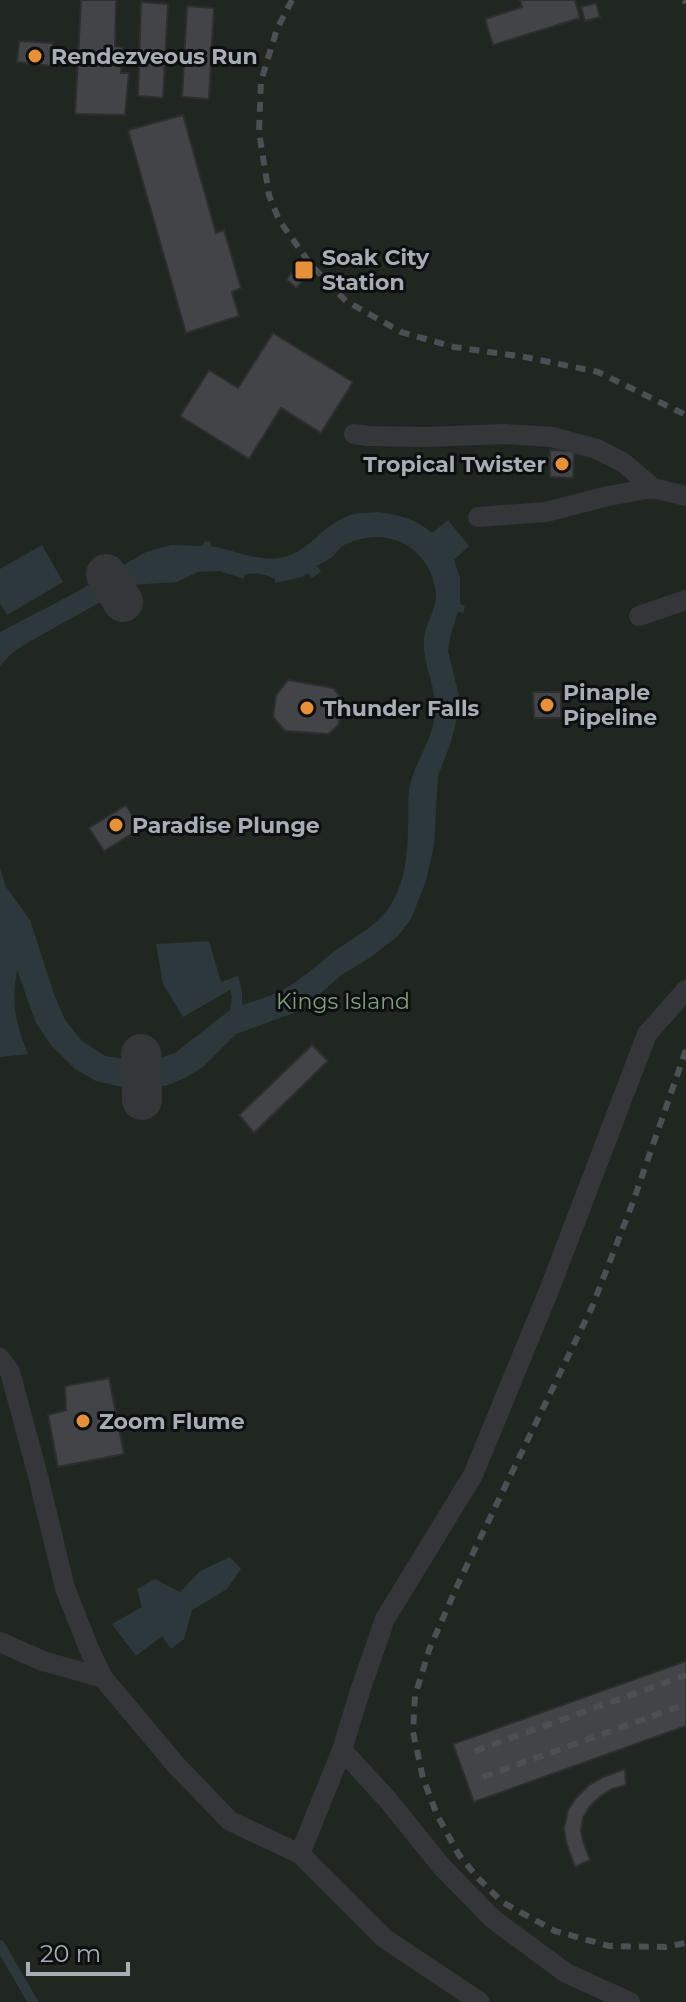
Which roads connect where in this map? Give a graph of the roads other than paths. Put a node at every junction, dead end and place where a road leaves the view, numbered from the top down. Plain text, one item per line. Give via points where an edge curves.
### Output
1 (354, 434) dead end
2 (653, 488) junction
3 (686, 496) edge
4 (478, 517) dead end
5 (686, 600) edge
6 (639, 616) dead end
7 (686, 990) edge
8 (141, 1054) dead end
9 (142, 1100) dead end
10 (0, 1358) edge
11 (0, 1642) edge
12 (103, 1678) junction
13 (342, 1750) junction
14 (300, 1854) junction
15 (480, 2002) edge
16 (630, 2002) edge

1 - 2 lane via 552,437 611,456
2 - 3 lane
2 - 4 lane via 546,512
5 - 6 lane
7 - 13 lane via 647,1034 473,1475 385,1619
8 - 9 street
10 - 12 lane via 10,1372 65,1588
11 - 12 lane
12 - 14 lane via 230,1821
13 - 14 lane
13 - 16 lane via 493,1919 566,1973
14 - 15 lane via 384,1938

